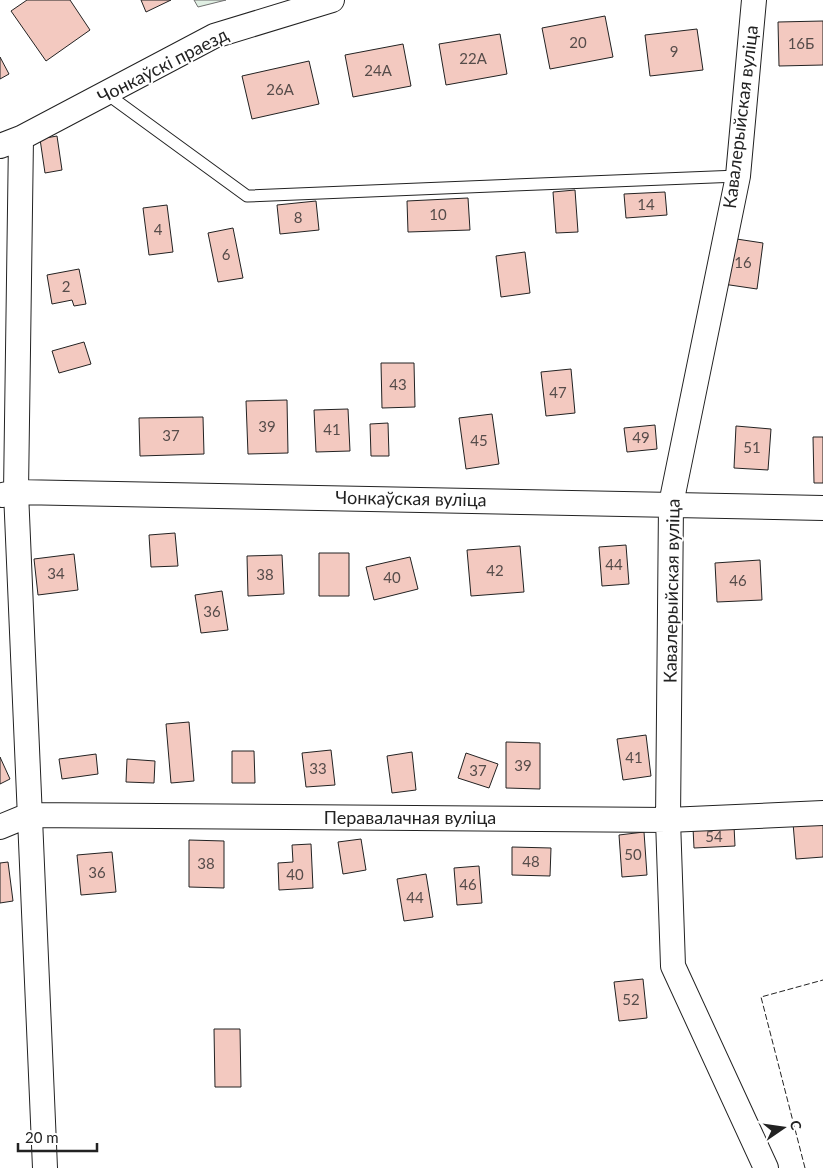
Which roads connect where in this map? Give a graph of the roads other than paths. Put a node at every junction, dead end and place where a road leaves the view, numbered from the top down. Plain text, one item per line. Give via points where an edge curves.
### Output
1 (332, 0) edge
2 (754, 0) edge
3 (107, 94) junction
4 (11, 142) edge
5 (738, 176) junction
6 (8, 494) edge
7 (671, 504) junction
8 (823, 508) edge
9 (823, 813) edge
10 (29, 815) junction
11 (668, 820) junction
12 (0, 827) edge
13 (45, 1168) edge
14 (766, 1168) edge

1 - 3 street, Чонкаўскі праезд via 214,36
2 - 5 street, Кавалерыйская вуліца
3 - 4 street, Чонкаўскі праезд
3 - 5 lane via 247,196
4 - 6 street
5 - 7 street, Кавалерыйская вуліца
6 - 7 street, Чонкаўская вуліца
6 - 10 street
7 - 8 street, Чонкаўская вуліца
7 - 11 street, Кавалерыйская вуліца
9 - 11 street, Перавалачная вуліца
10 - 11 street, Перавалачная вуліца
10 - 12 street, Перавалачная вуліца
10 - 13 street
11 - 14 street, Кавалерыйская вуліца via 673,966

